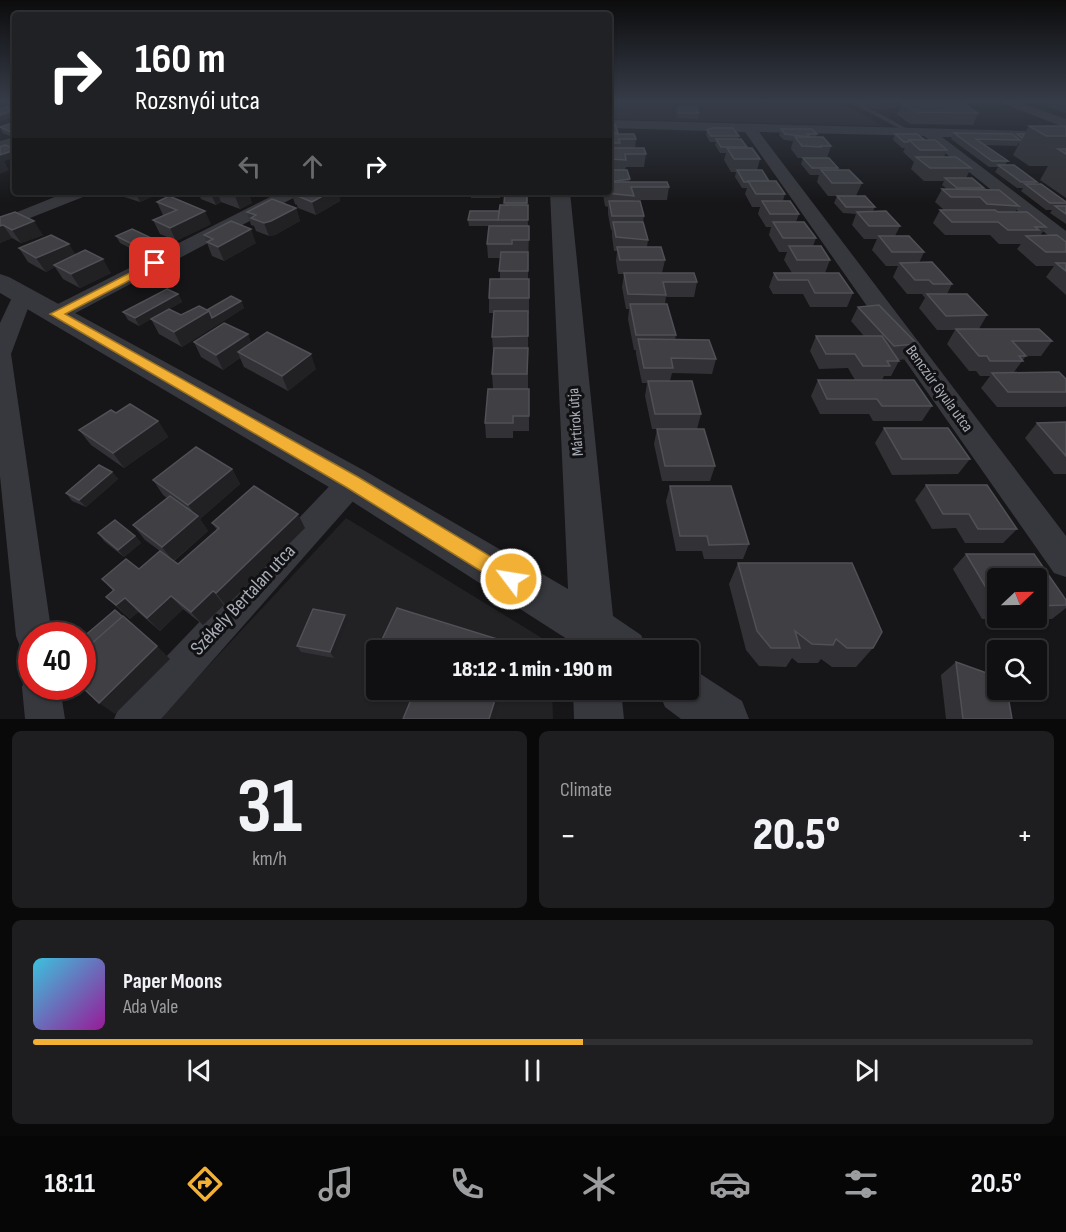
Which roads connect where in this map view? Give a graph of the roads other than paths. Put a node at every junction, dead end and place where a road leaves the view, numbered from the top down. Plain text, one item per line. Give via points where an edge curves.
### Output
1 (755, 136) edge
2 (932, 136) edge
3 (1050, 136) edge
4 (1066, 136) edge
5 (75, 195) edge
6 (287, 195) edge
7 (560, 195) edge
8 (0, 225) edge
9 (1066, 240) edge
10 (11, 289) edge
11 (56, 314) junction
12 (0, 355) edge
13 (352, 482) junction
14 (1066, 562) edge
15 (32, 622) edge
16 (598, 640) edge
17 (603, 640) edge
18 (43, 700) edge
19 (598, 700) edge
20 (696, 700) edge
21 (45, 719) edge
22 (134, 719) edge
23 (599, 719) edge
24 (724, 719) edge

1 - 14 street, Benczúr Gyula utca
2 - 9 street
3 - 4 street
5 - 8 street
6 - 11 street
7 - 17 street, Mártírok útja
10 - 11 street
10 - 12 street
11 - 13 street
12 - 15 street
13 - 16 street
13 - 22 street, Székely Bertalan utca
18 - 21 street
19 - 23 street
20 - 24 street

